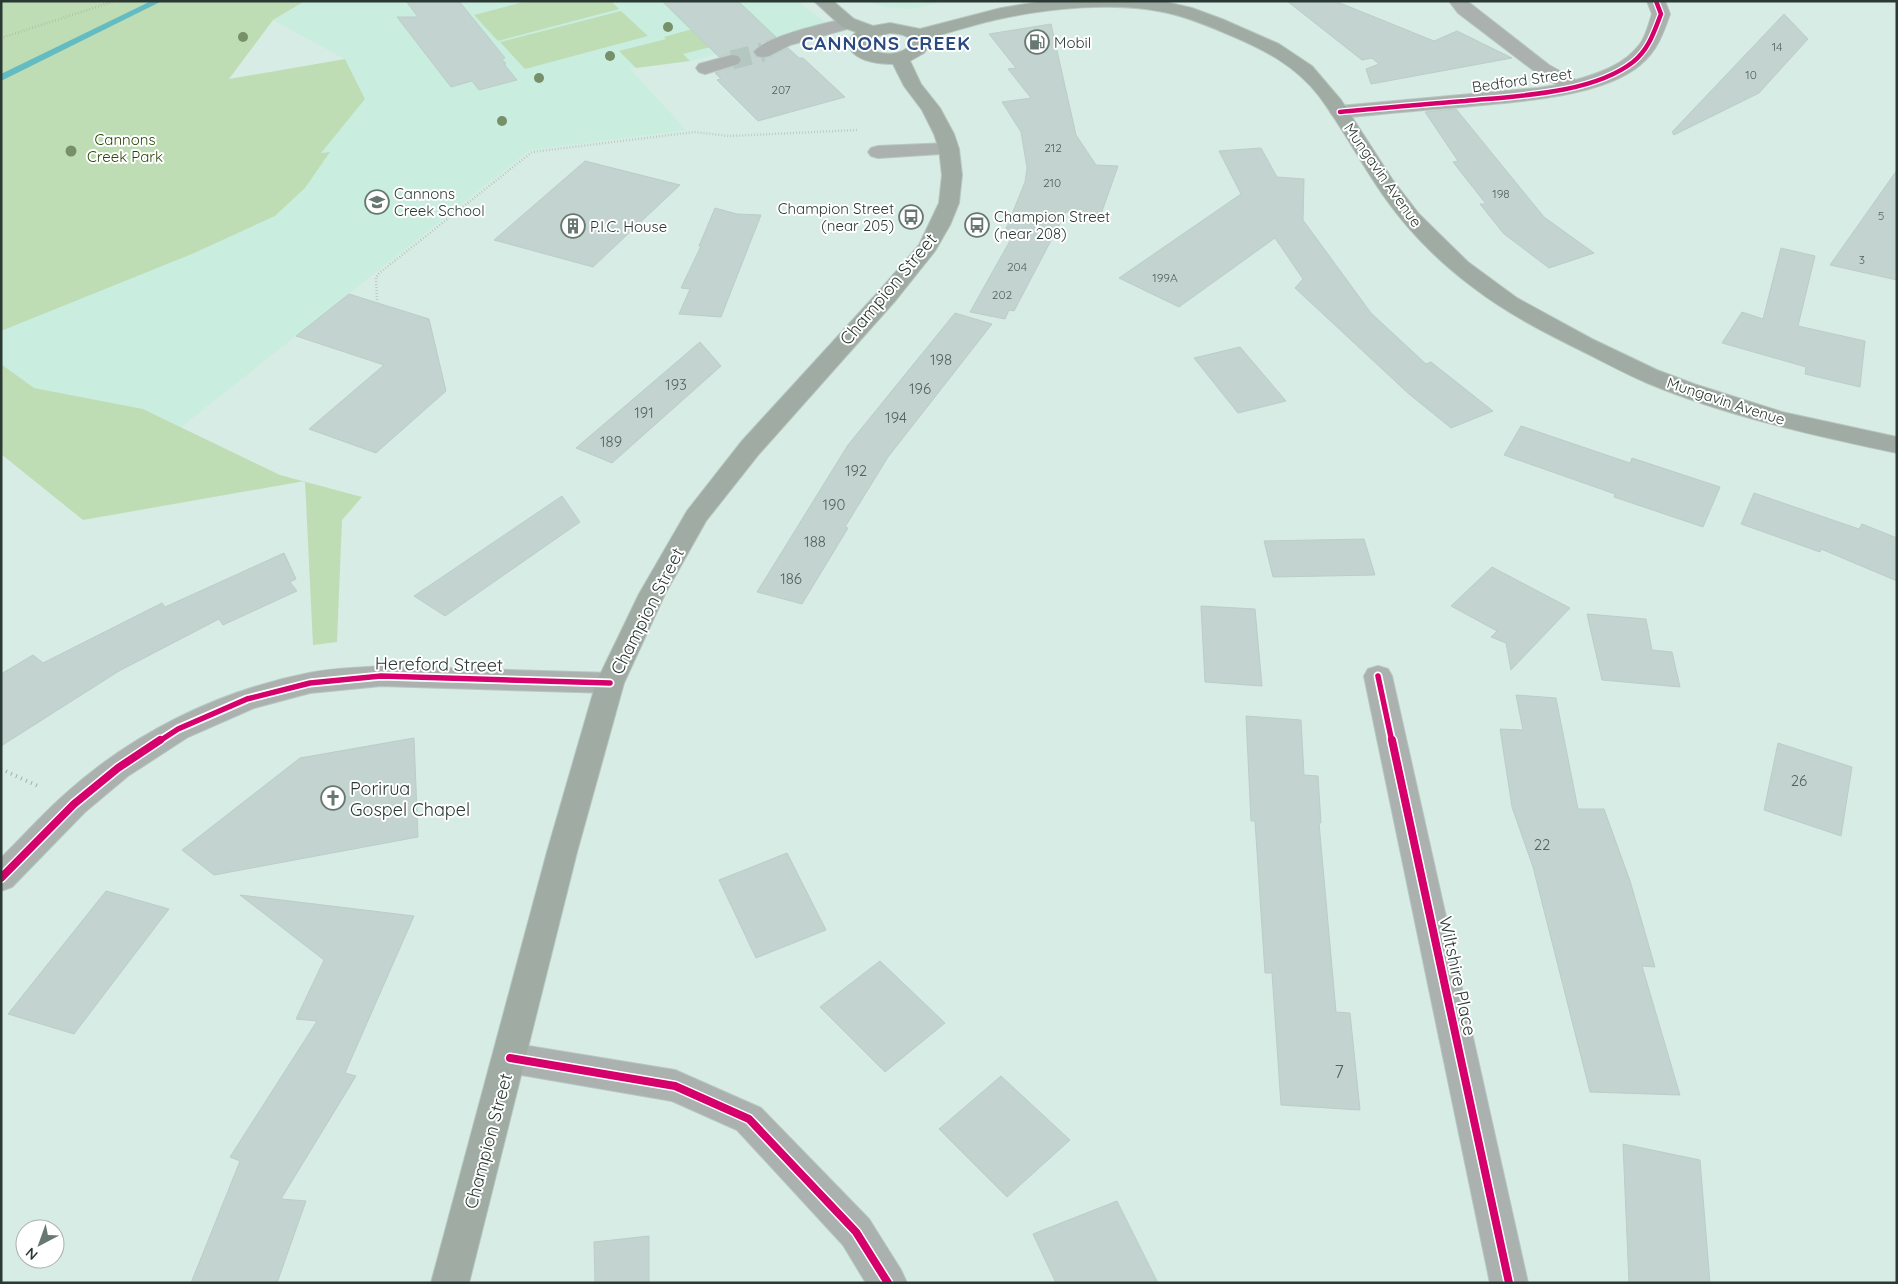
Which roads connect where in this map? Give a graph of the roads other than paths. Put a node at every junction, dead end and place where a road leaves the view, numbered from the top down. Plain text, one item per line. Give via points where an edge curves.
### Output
1 (822, 1) edge
2 (1457, 1) edge
3 (1656, 1) edge
4 (1155, 3) edge
5 (848, 23) junction
6 (870, 32) junction
7 (919, 35) junction
8 (762, 52) tunnel mouth
9 (899, 58) junction
10 (732, 60) tunnel mouth
11 (705, 68) dead end
12 (1574, 87) junction
13 (1340, 112) junction
14 (949, 149) junction
15 (878, 152) dead end
16 (1897, 445) edge
17 (1378, 676) dead end
18 (610, 683) junction
19 (1, 878) edge
20 (510, 1058) junction
21 (450, 1283) edge
22 (888, 1283) edge
23 (1509, 1283) edge

1 - 5 main road
2 - 12 street via 1543,69
3 - 12 street, Bedford Street via 1661,14 1650,44 1633,62 1611,76
4 - 7 main road, Mungavin Avenue via 1022,9
4 - 13 main road, Mungavin Avenue via 1219,24 1281,52 1302,66 1322,86
5 - 6 main road
5 - 8 street via 784,41
6 - 7 main road via 890,28
6 - 9 main road via 858,40 862,51 879,57
7 - 9 main road via 920,48
9 - 14 main road, Champion Street via 913,86 931,108
10 - 11 street
12 - 13 street, Bedford Street via 1538,94
13 - 16 main road, Mungavin Avenue via 1391,191 1421,230 1482,283 1521,309 1569,337 1655,377 1770,416
14 - 15 street
14 - 18 main road, Champion Street via 952,175 949,203 928,247 750,448 696,517 652,594
17 - 23 street, Wiltshire Place
18 - 19 street, Hereford Street via 381,676 310,683 247,699 178,730 118,768 74,804
18 - 20 main road, Champion Street via 562,852
20 - 21 main road, Champion Street
20 - 22 street via 675,1086 749,1119 856,1232

